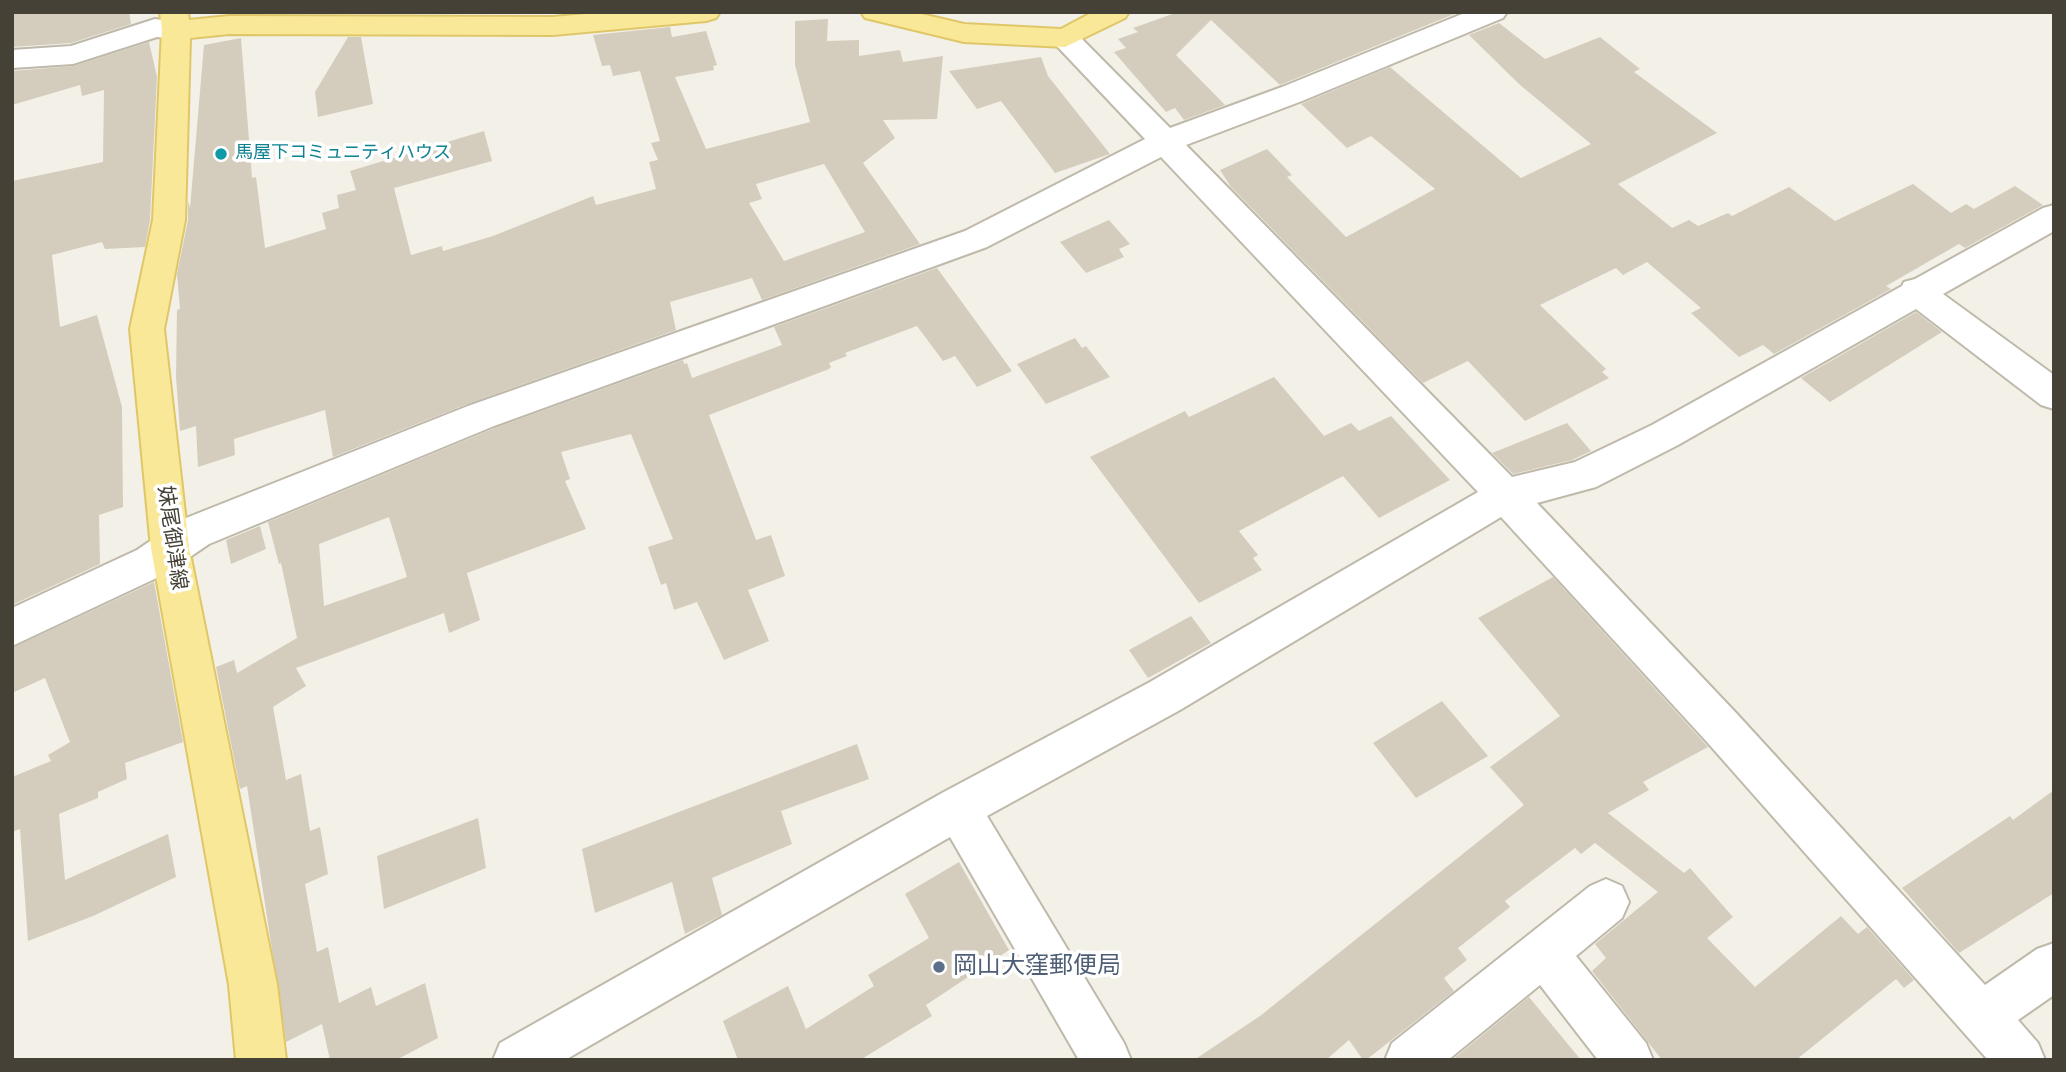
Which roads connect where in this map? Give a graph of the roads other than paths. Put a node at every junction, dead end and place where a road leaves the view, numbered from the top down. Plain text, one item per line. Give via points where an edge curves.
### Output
1 (706, 12) edge
2 (875, 12) edge
3 (1115, 12) edge
4 (1493, 12) edge
5 (175, 21) edge
6 (1065, 38) junction
7 (12, 60) edge
8 (1164, 142) junction
9 (2054, 216) edge
10 (1916, 291) junction
11 (2054, 395) edge
12 (1505, 495) junction
13 (170, 548) junction
14 (12, 628) edge
15 (958, 808) junction
16 (1606, 902) dead end
17 (1543, 952) junction
18 (2054, 966) edge
19 (1982, 1016) junction
20 (261, 1060) edge
21 (517, 1060) edge
22 (1107, 1060) edge
23 (1409, 1060) edge
24 (1629, 1060) edge
25 (2021, 1060) edge

1 - 5 main road via 585,25
2 - 6 main road via 964,33
3 - 6 main road
4 - 8 street
5 - 7 street via 73,55
5 - 13 main road, 妹尾御津線 via 169,220 147,330
6 - 8 street
8 - 12 street
8 - 13 street via 976,239 481,416 195,532
9 - 10 street
10 - 11 street
10 - 12 street via 1665,435 1583,476
12 - 15 street via 1165,696
12 - 19 street
13 - 14 street
13 - 20 main road, 妹尾御津線 via 253,985
15 - 21 street
15 - 22 street
16 - 17 street
17 - 23 street
17 - 24 street
18 - 19 street
19 - 25 street

